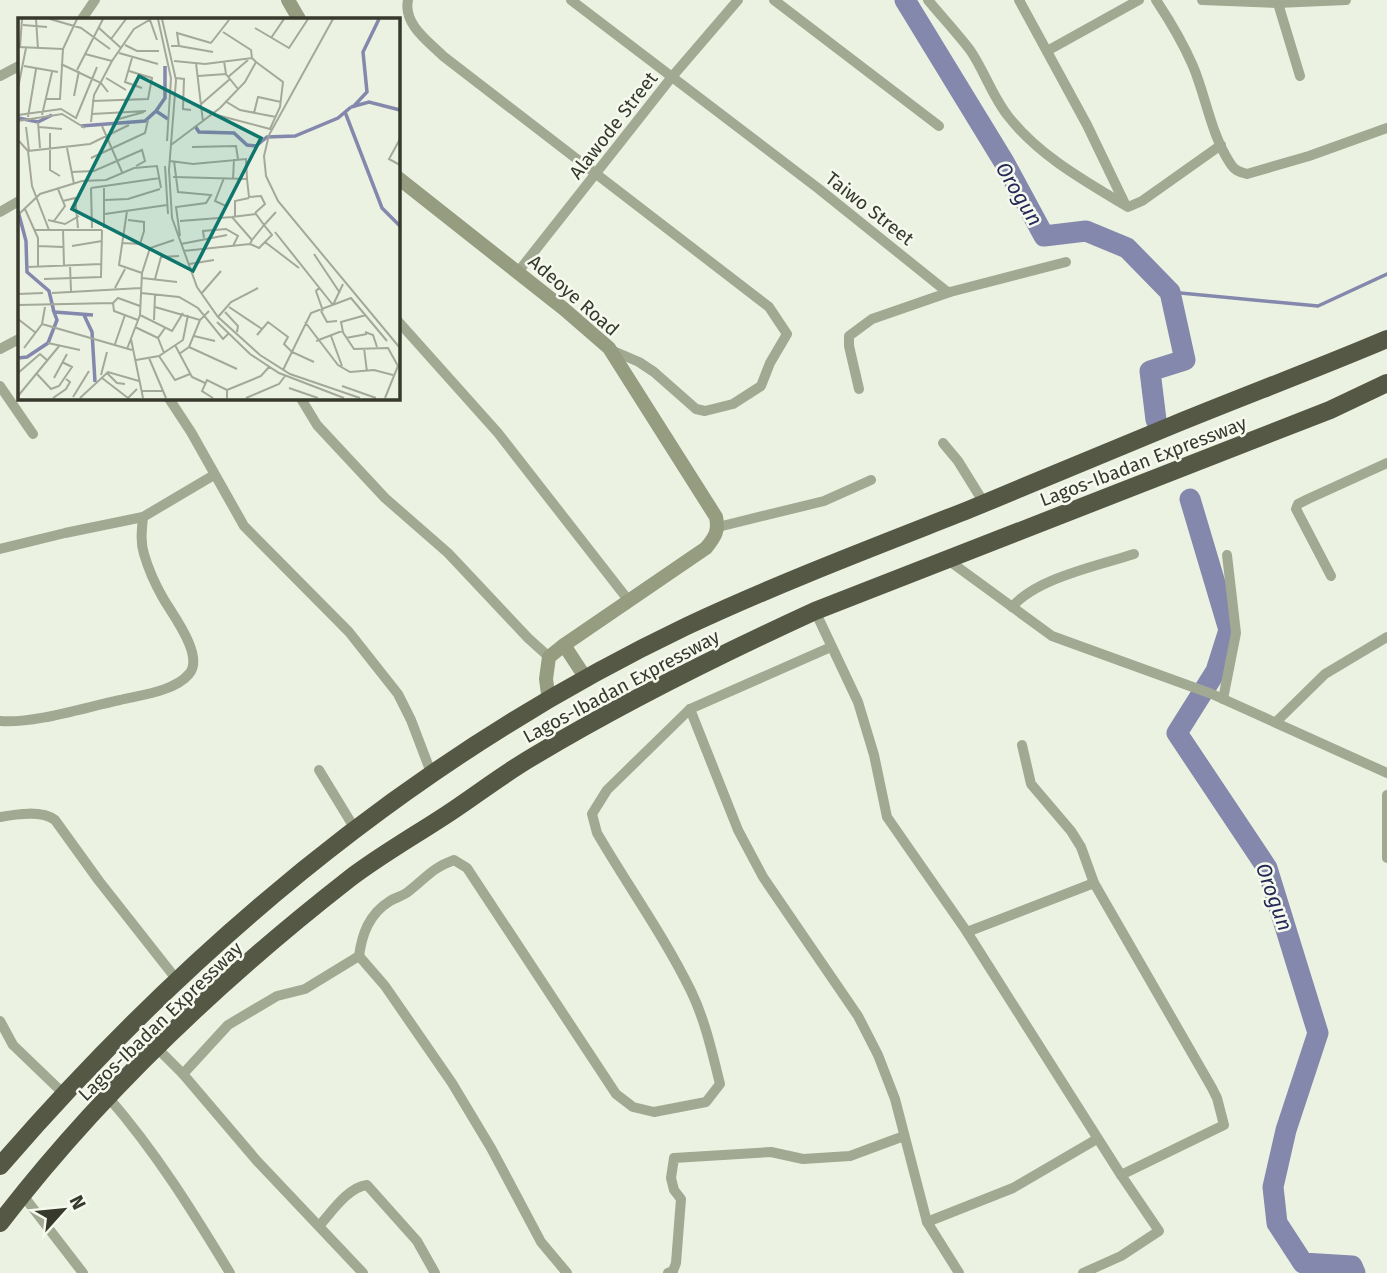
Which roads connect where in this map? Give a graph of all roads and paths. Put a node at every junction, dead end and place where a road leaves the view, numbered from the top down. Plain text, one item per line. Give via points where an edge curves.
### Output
1 (95, 0) edge
2 (288, 0) edge
3 (408, 0) edge
4 (571, 0) edge
5 (738, 0) edge
6 (774, 0) edge
7 (928, 0) edge
8 (1018, 0) edge
9 (1139, 0) edge
10 (1156, 0) edge
11 (1202, 0) edge
12 (1346, 0) edge
13 (1277, 1) edge
14 (83, 18) edge
15 (298, 18) edge
16 (1047, 51) junction
17 (18, 67) edge
18 (0, 76) edge
19 (1300, 76) dead end
20 (671, 78) junction
21 (939, 126) dead end
22 (1387, 128) edge
23 (1221, 145) junction
24 (597, 174) junction
25 (399, 179) edge
26 (18, 202) edge
27 (1128, 207) junction
28 (0, 212) edge
29 (1066, 262) dead end
30 (518, 272) junction
31 (950, 292) junction
32 (399, 322) edge
33 (1387, 339) edge
34 (18, 340) edge
35 (608, 348) junction
36 (0, 349) edge
37 (1387, 383) edge
38 (0, 386) edge
39 (859, 389) dead end
40 (169, 399) edge
41 (301, 399) edge
42 (33, 434) dead end
43 (943, 443) dead end
44 (1387, 463) edge
45 (214, 475) junction
46 (872, 481) dead end
47 (984, 503) junction
48 (144, 517) junction
49 (718, 527) junction
50 (0, 549) edge
51 (1133, 554) dead end
52 (1227, 555) dead end
53 (948, 560) junction
54 (1331, 576) dead end
55 (629, 601) junction
56 (1012, 607) junction
57 (815, 611) junction
58 (1387, 637) edge
59 (564, 645) junction
60 (831, 647) junction
61 (549, 657) junction
62 (587, 680) junction
63 (1223, 699) junction
64 (549, 701) junction
65 (690, 709) junction
66 (0, 721) edge
67 (1276, 722) junction
68 (1022, 745) dead end
69 (319, 770) dead end
70 (1387, 773) edge
71 (432, 775) junction
72 (1387, 795) edge
73 (0, 817) edge
74 (355, 829) junction
75 (1387, 859) edge
76 (1094, 883) junction
77 (967, 932) junction
78 (359, 956) junction
79 (177, 980) junction
80 (0, 1021) edge
81 (157, 1048) junction
82 (183, 1074) junction
83 (64, 1094) junction
84 (108, 1097) junction
85 (904, 1136) junction
86 (1097, 1139) junction
87 (0, 1166) edge
88 (1121, 1175) junction
89 (22, 1194) junction
90 (927, 1222) junction
91 (0, 1223) edge
92 (319, 1226) junction
93 (83, 1273) edge
94 (230, 1273) edge
95 (363, 1273) edge
96 (435, 1273) edge
97 (566, 1273) edge
98 (668, 1273) edge
99 (959, 1273) edge
100 (1083, 1273) edge

1 - 14 street
2 - 15 street
3 - 24 street via 414,28 443,56
4 - 20 street, Taiwo Street
5 - 20 street, Alawode Street
6 - 21 street
7 - 27 street via 971,51 1007,115 1027,137
8 - 16 street
9 - 16 street
10 - 23 street via 1194,67
11 - 13 street
12 - 13 street
13 - 19 street
16 - 27 street
17 - 18 street
20 - 24 street, Alawode Street
20 - 31 street, Taiwo Street
22 - 23 street via 1247,174 1231,165
23 - 27 street
24 - 30 street, Alawode Street
24 - 35 street via 769,307 787,334 761,386 733,404 705,411 696,409 639,362
25 - 30 street, Adeoye Road
26 - 28 street
29 - 31 street
30 - 35 street, Adeoye Road
31 - 39 street via 872,318 849,336
32 - 55 street via 498,433
33 - 47 highway, Lagos-Ibadan Expressway
34 - 36 street
35 - 49 street, Adeoye Road via 712,508
37 - 53 highway, Lagos-Ibadan Expressway via 1330,410
38 - 42 street
40 - 45 street
41 - 61 street via 317,425 385,498 448,553
43 - 47 street
44 - 54 street via 1298,504 1296,509
45 - 48 street
45 - 71 street via 244,526 349,632 382,673 411,720
46 - 49 street via 824,501
47 - 62 highway, Lagos-Ibadan Expressway via 686,627
48 - 50 street
48 - 66 street via 144,555 188,642 194,661 190,674 174,685 127,698
49 - 55 street via 706,548
51 - 56 street via 1049,581
52 - 63 street via 1236,633
53 - 56 street
53 - 57 highway, Lagos-Ibadan Expressway
55 - 59 street
56 - 63 street via 1052,636
57 - 60 street
57 - 81 highway, Lagos-Ibadan Expressway via 639,696 531,757 351,877
58 - 67 street via 1325,674
59 - 61 street
59 - 62 street
60 - 65 street
60 - 77 street via 858,702 887,817
61 - 64 street
62 - 64 highway, Lagos-Ibadan Expressway
63 - 67 street
64 - 71 highway, Lagos-Ibadan Expressway
65 - 78 street via 607,790 592,814 597,833 692,993 720,1084 706,1102 654,1112 633,1107 616,1094 467,869 454,860 437,866 373,915 362,935
65 - 85 street via 738,830 763,877 858,1016 878,1055
67 - 70 street
68 - 76 street via 1031,784 1071,831
69 - 74 street
71 - 74 highway, Lagos-Ibadan Expressway
72 - 75 street
73 - 79 street via 40,814 55,820
74 - 79 highway, Lagos-Ibadan Expressway
76 - 77 street
76 - 88 street via 1217,1098 1224,1125
77 - 86 street
78 - 82 street via 305,989 277,996 228,1025
78 - 97 street via 452,1083 541,1242
79 - 83 highway, Lagos-Ibadan Expressway
80 - 83 street via 13,1045
81 - 82 street
81 - 84 highway, Lagos-Ibadan Expressway
82 - 92 street
83 - 87 highway, Lagos-Ibadan Expressway
84 - 89 highway, Lagos-Ibadan Expressway
84 - 94 street via 175,1184
85 - 90 street
85 - 98 street via 850,1156 803,1159 771,1152 674,1158 671,1178 681,1199 676,1263
86 - 88 street
86 - 90 street via 1013,1188
88 - 100 street via 1159,1231 1121,1256
89 - 91 highway, Lagos-Ibadan Expressway
89 - 93 street
90 - 99 street
92 - 95 street
92 - 96 street via 352,1191 367,1185 417,1241

